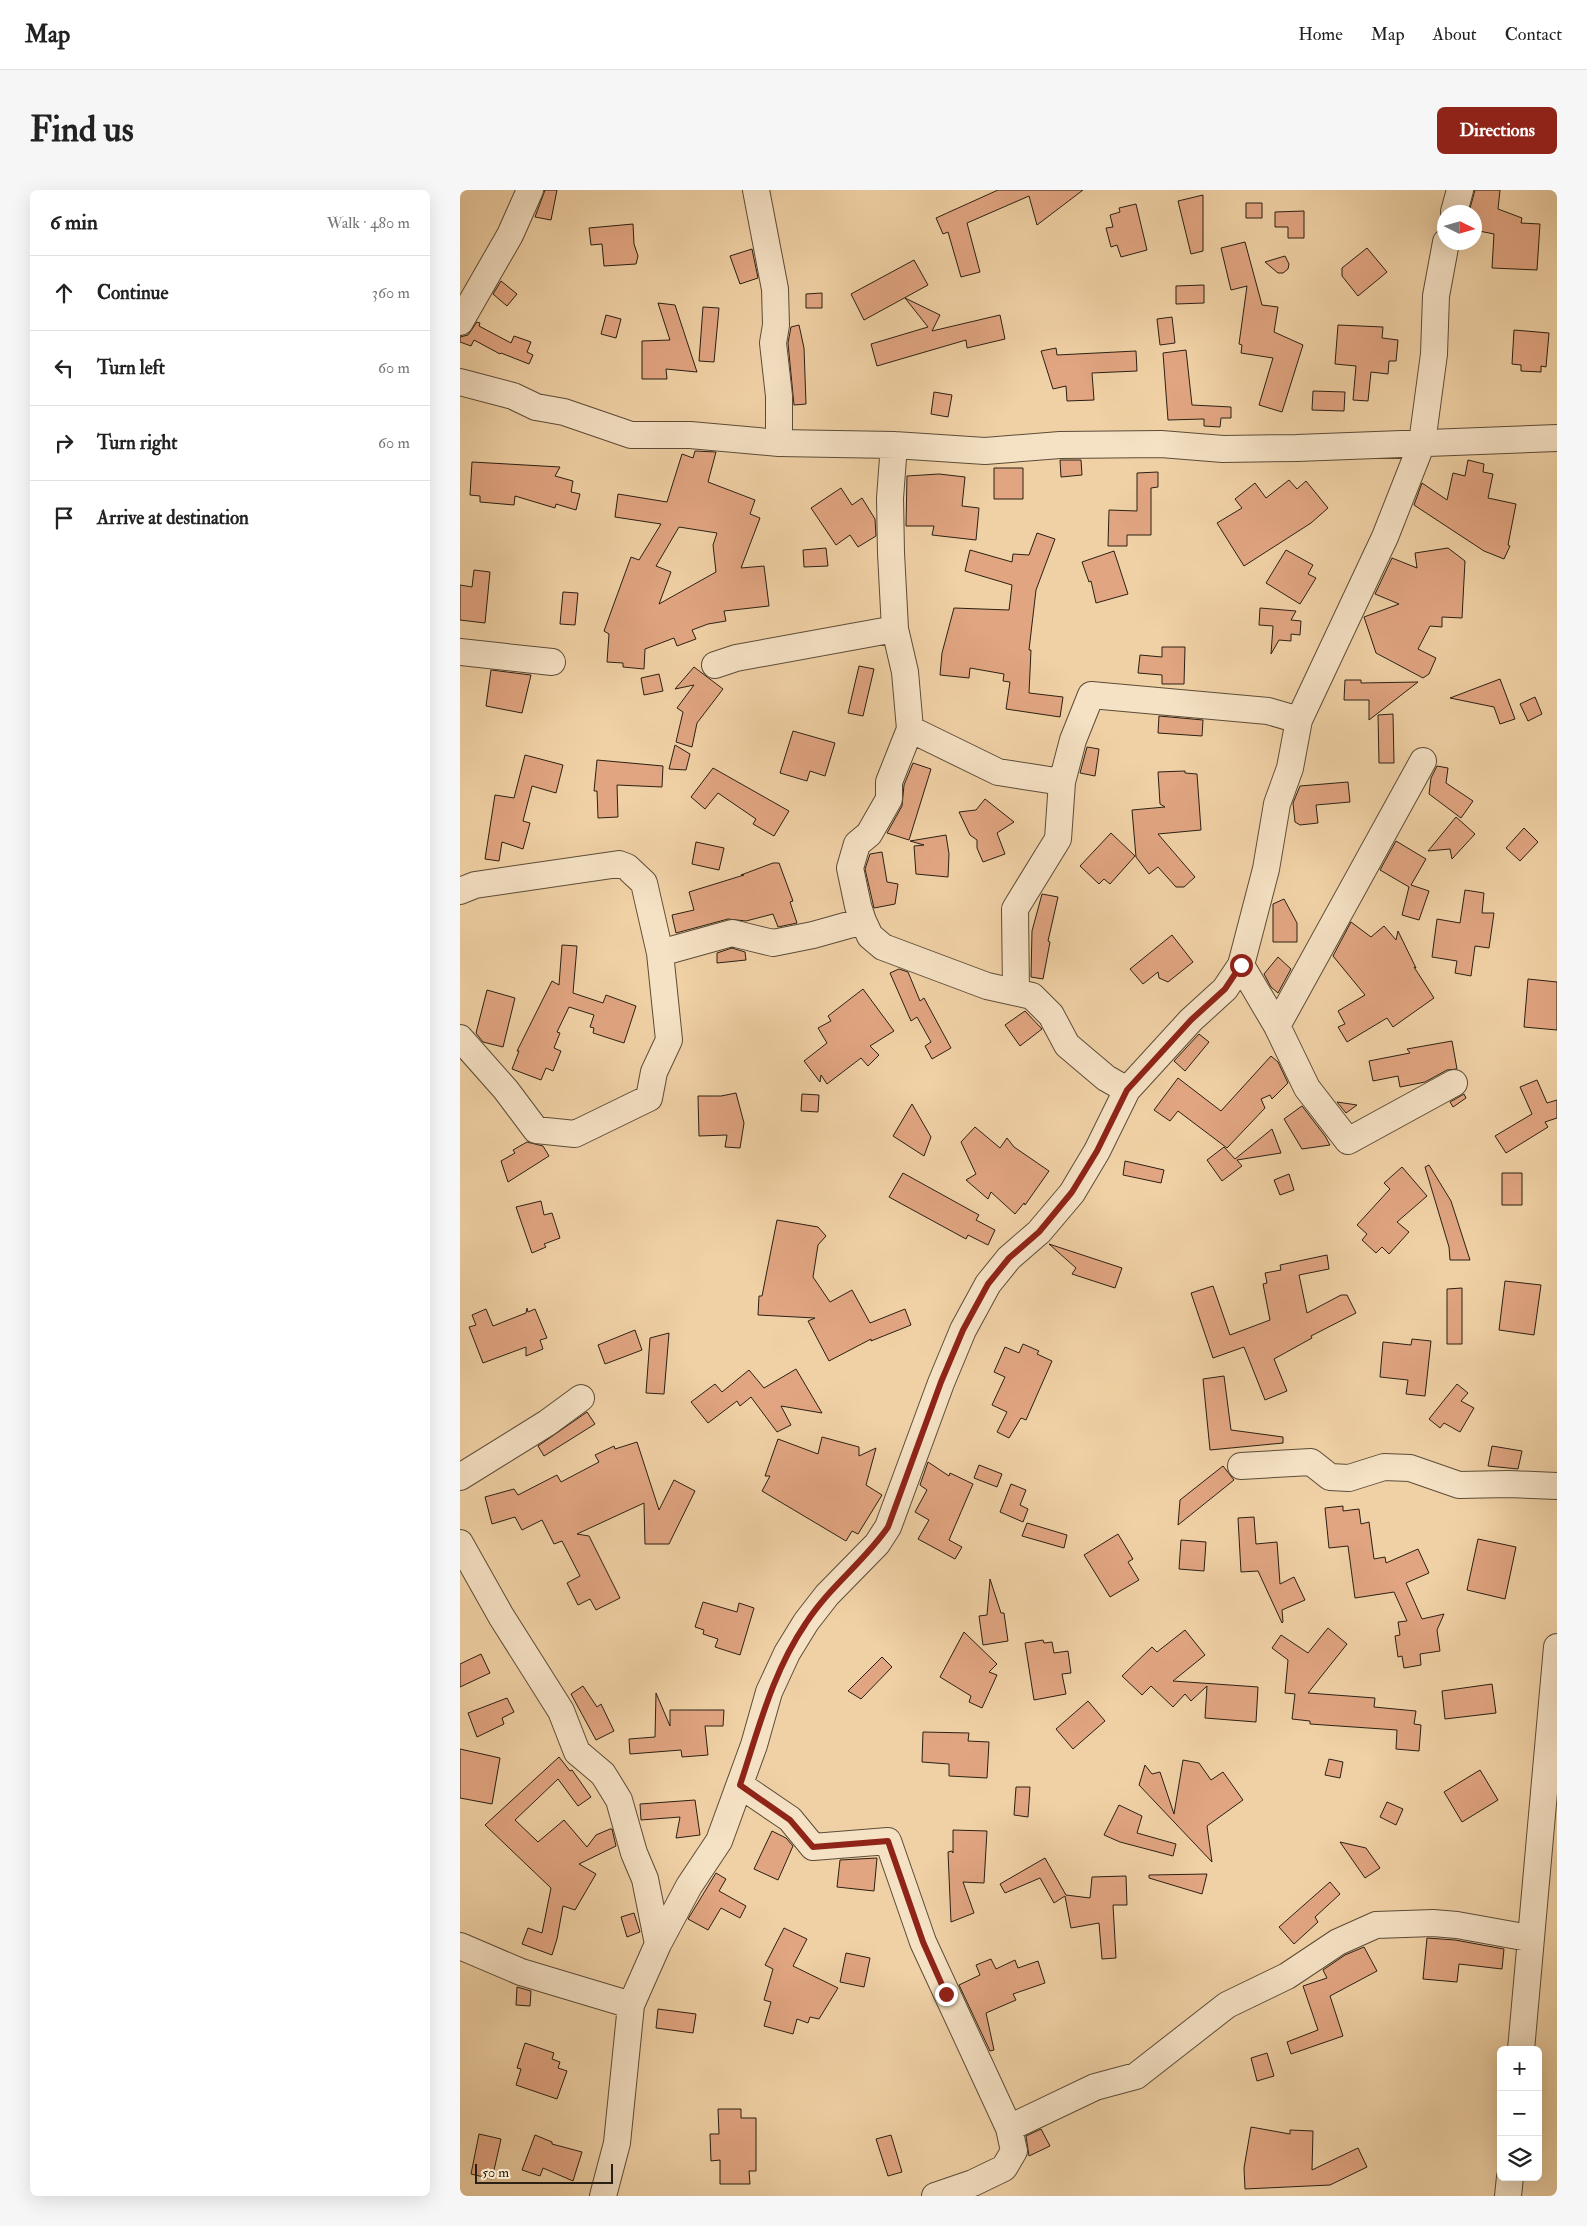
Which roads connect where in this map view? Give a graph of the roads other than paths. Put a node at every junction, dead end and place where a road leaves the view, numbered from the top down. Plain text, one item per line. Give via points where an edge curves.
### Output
1 (530, 190) edge
2 (756, 190) edge
3 (1460, 190) edge
4 (1456, 205) edge
5 (1445, 250) edge
6 (460, 322) edge
7 (460, 382) edge
8 (1557, 438) edge
9 (779, 443) junction
10 (1422, 443) junction
11 (894, 445) junction
12 (895, 628) junction
13 (460, 652) edge
14 (552, 662) dead end
15 (715, 665) dead end
16 (1299, 720) junction
17 (910, 729) junction
18 (1423, 761) dead end
19 (1062, 782) junction
20 (460, 891) edge
21 (863, 921) junction
22 (660, 953) junction
23 (1241, 965) junction
24 (1016, 992) junction
25 (1277, 1026) junction
26 (460, 1038) edge
27 (1454, 1083) dead end
28 (1127, 1090) junction
29 (581, 1398) dead end
30 (1242, 1466) dead end
31 (460, 1477) edge
32 (1557, 1486) edge
33 (460, 1543) edge
34 (1557, 1647) edge
35 (740, 1785) junction
36 (1529, 1938) junction
37 (658, 1944) junction
38 (460, 1946) edge
39 (631, 2005) junction
40 (1520, 2046) edge
41 (1009, 2128) junction
42 (1510, 2181) edge
43 (603, 2196) edge
44 (935, 2196) edge
45 (1508, 2196) edge

1 - 6 street via 510,235
2 - 9 street via 775,289
3 - 4 street
5 - 10 street via 1436,296 1434,354
7 - 9 street via 631,435 690,435
8 - 10 street
9 - 11 street
10 - 11 street via 1223,449 1161,444 1060,445 985,451
10 - 16 street via 1385,537
11 - 12 street via 890,498
12 - 15 street via 736,658
12 - 17 street via 905,672
13 - 14 street
16 - 19 street via 1268,711 1090,695
16 - 23 street
17 - 19 street via 998,772
17 - 21 street via 889,782 889,799 869,834 857,844 850,868
18 - 25 street
19 - 24 street via 1058,839 1015,908
20 - 22 street via 475,885 618,864 628,867 644,883
21 - 22 street via 773,942 732,933
21 - 24 street via 870,936 883,947 987,986
22 - 26 street via 669,1040 654,1072 649,1098 576,1134 536,1130
23 - 25 street
23 - 28 street via 1225,989 1191,1020
24 - 28 street via 1032,996 1051,1015 1067,1045 1106,1078
25 - 27 street via 1307,1088 1348,1141
28 - 35 street via 1097,1151 1072,1192 1039,1232 1009,1258 988,1284 963,1330 941,1382 888,1527 877,1544 822,1602 787,1653 769,1692
29 - 31 street
30 - 32 street via 1311,1462 1330,1477 1350,1478 1384,1467 1410,1468 1459,1485
33 - 37 street via 561,1711 577,1752 603,1774 619,1800 634,1853 645,1878
34 - 36 street
35 - 37 street via 719,1841 689,1886
35 - 41 street via 790,1820 813,1847 888,1841 923,1942
36 - 40 street
36 - 41 street via 1457,1925 1376,1925 1338,1942 1287,1976 1227,2004 1136,2076 1095,2087
37 - 39 street
38 - 39 street via 521,1972
39 - 43 street via 617,2143
41 - 44 street via 1014,2151 1004,2168
42 - 45 street

